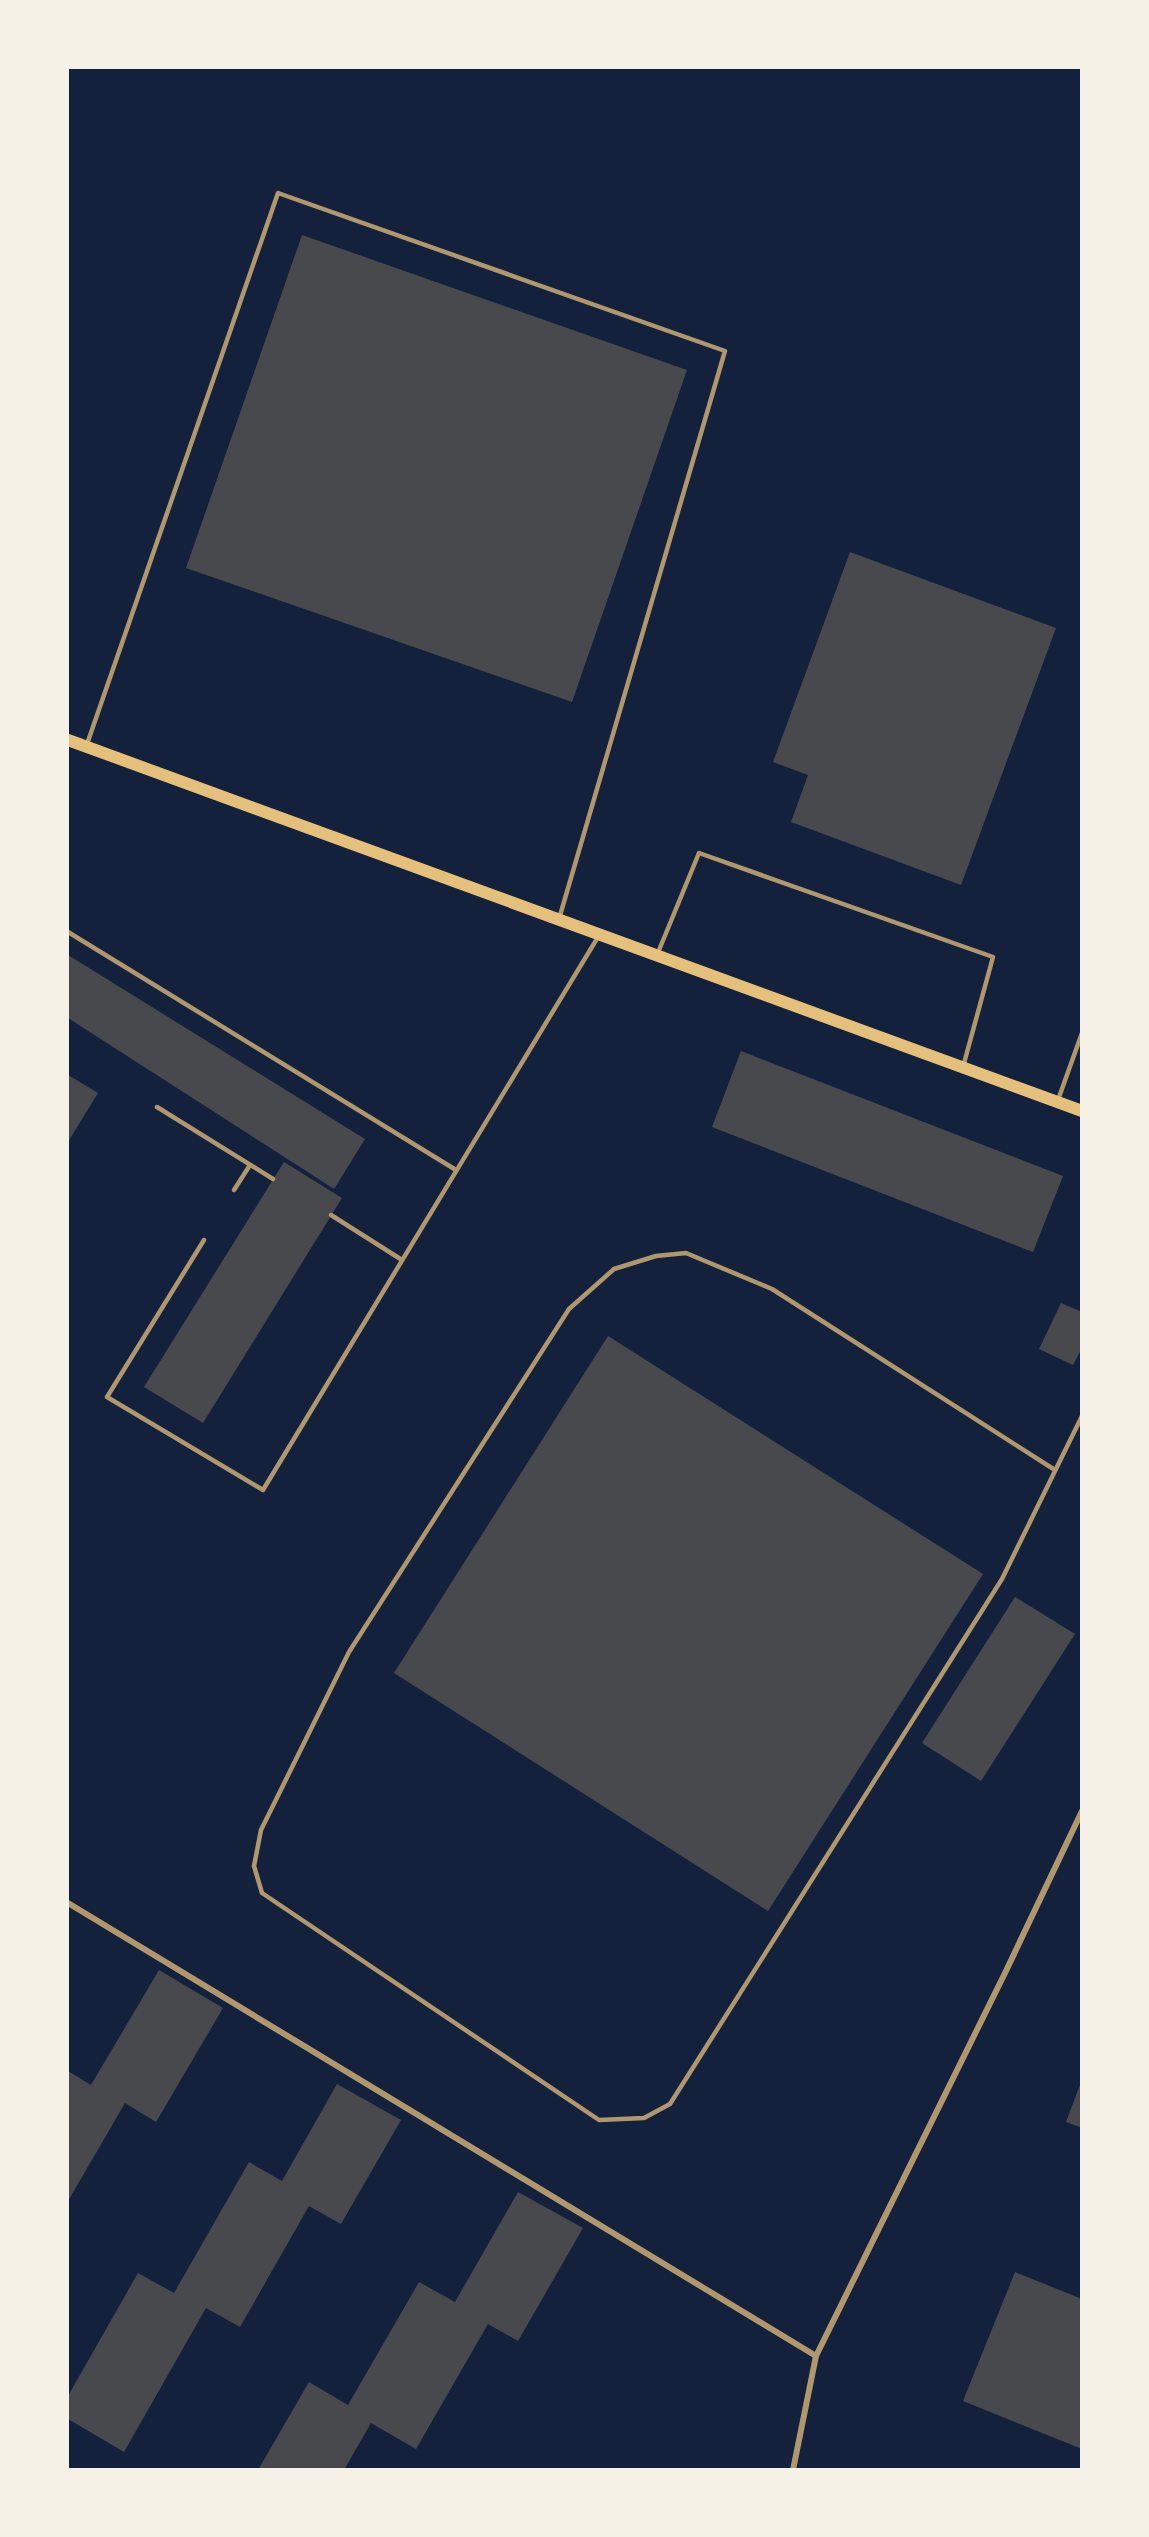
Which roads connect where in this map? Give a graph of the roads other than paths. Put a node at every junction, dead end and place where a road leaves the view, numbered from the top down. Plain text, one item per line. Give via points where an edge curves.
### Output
1 (68, 740) edge
2 (86, 747) junction
3 (559, 920) junction
4 (68, 933) edge
5 (600, 934) junction
6 (657, 955) junction
7 (1082, 1033) edge
8 (963, 1068) junction
9 (1058, 1102) junction
10 (156, 1107) dead end
11 (1082, 1111) edge
12 (250, 1165) junction
13 (456, 1170) junction
14 (273, 1179) dead end
15 (234, 1190) dead end
16 (332, 1215) dead end
17 (204, 1240) dead end
18 (402, 1260) junction
19 (1082, 1416) edge
20 (1055, 1470) junction
21 (1082, 1810) edge
22 (68, 1903) edge
23 (816, 2356) junction
24 (793, 2469) edge

1 - 2 main road
2 - 3 main road
2 - 3 lane via 278,193 726,351
3 - 5 main road
4 - 13 lane
5 - 6 main road
5 - 13 lane
6 - 8 main road
6 - 8 lane via 699,853 993,957
7 - 9 lane
8 - 9 main road
9 - 11 main road
10 - 12 lane
12 - 14 lane
12 - 15 lane
13 - 18 lane
16 - 18 lane
17 - 18 lane via 107,1397 263,1490
19 - 20 lane
20 - 20 lane via 1002,1580 670,2104 644,2118 599,2120 261,1893 254,1866 261,1830 349,1653 569,1309 614,1269 656,1256 686,1253 772,1289
21 - 23 street
22 - 23 street
23 - 24 street

